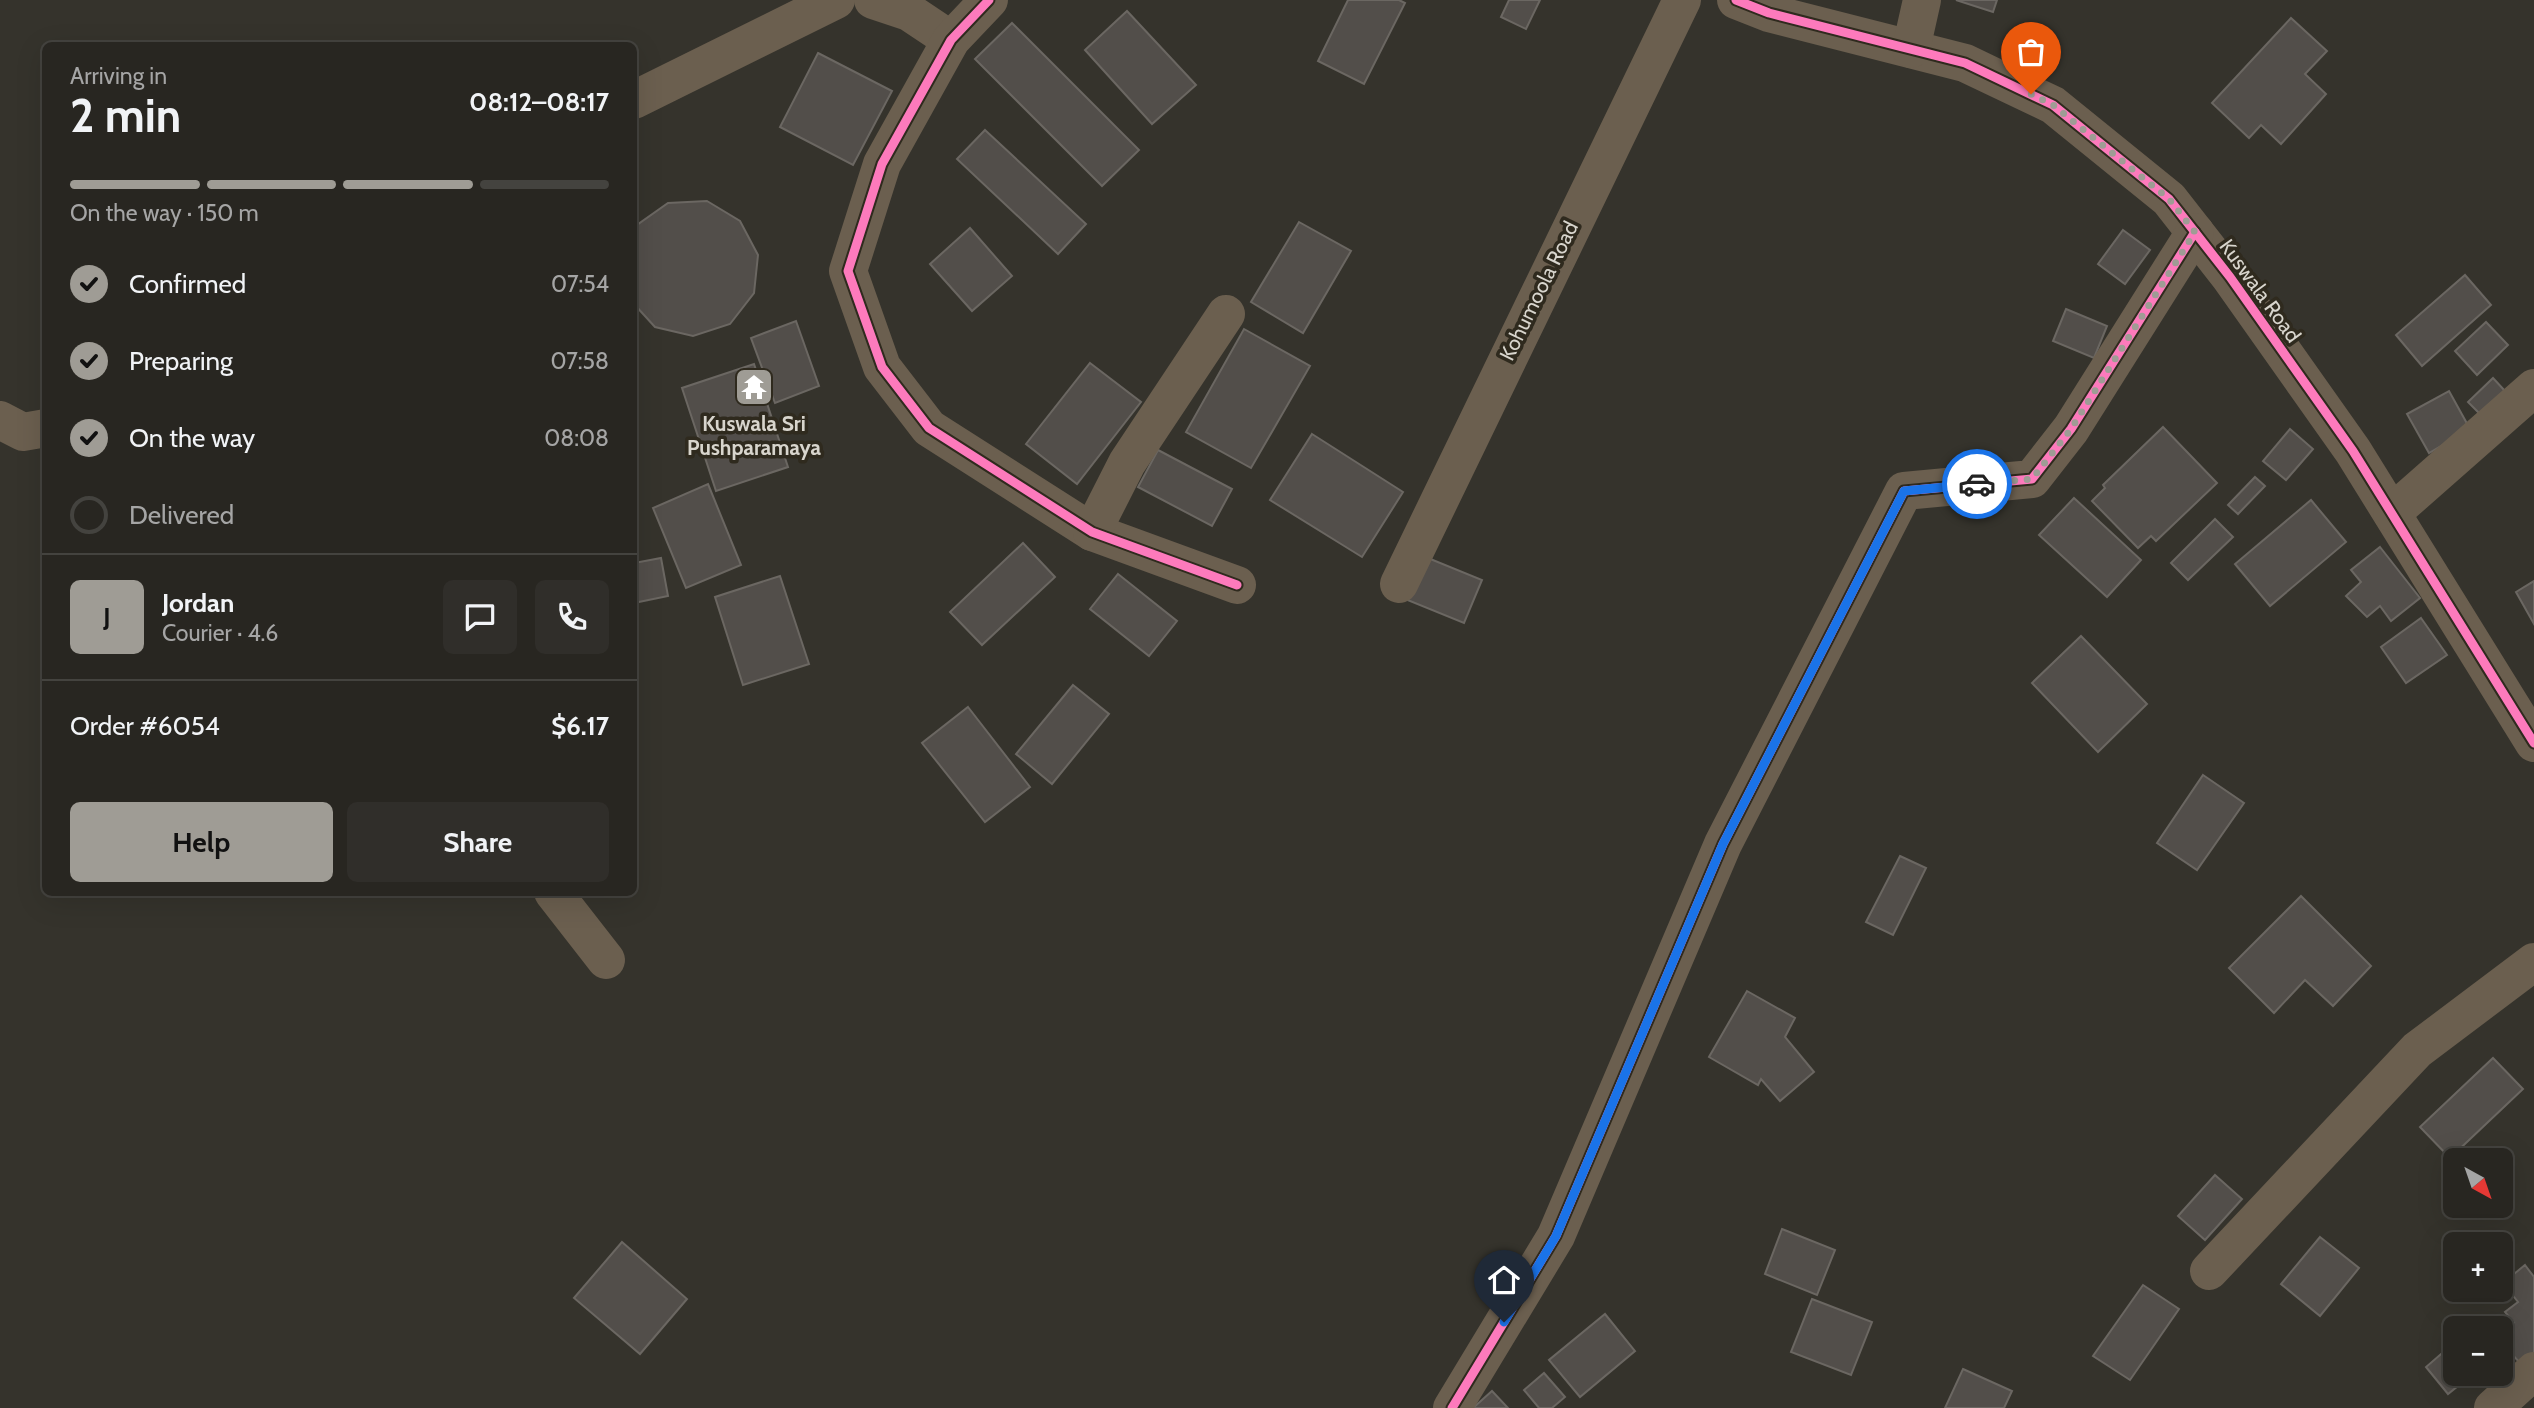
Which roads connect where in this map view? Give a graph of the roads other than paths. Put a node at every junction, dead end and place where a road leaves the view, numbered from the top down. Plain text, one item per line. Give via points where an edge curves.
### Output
1 (836, 0) edge
2 (873, 0) edge
3 (989, 0) edge
4 (1682, 0) edge
5 (1736, 0) edge
6 (1922, 0) edge
7 (951, 40) junction
8 (1911, 49) junction
9 (637, 99) edge
10 (2195, 232) junction
11 (1226, 314) dead end
12 (2534, 388) edge
13 (0, 420) edge
14 (42, 429) edge
15 (2392, 513) junction
16 (1092, 532) junction
17 (1399, 584) dead end
18 (1237, 585) dead end
19 (2534, 743) edge
20 (556, 896) edge
21 (606, 960) dead end
22 (2534, 962) edge
23 (2209, 1271) dead end
24 (2534, 1371) edge
25 (1452, 1408) edge
26 (2493, 1408) edge

1 - 9 street
2 - 7 street via 909,12
3 - 7 street
4 - 17 street, Kohumoola Road
5 - 8 street, Kuswala Road via 1769,13
6 - 8 street
7 - 16 street via 882,164 848,271 882,367 929,428
8 - 10 street, Kuswala Road via 1965,63 2053,105 2169,199
10 - 15 street, Kuswala Road via 2353,451
10 - 25 street via 2071,429 2032,479 1904,491 1723,844 1556,1236
11 - 16 street via 1127,463
12 - 15 street
13 - 14 street via 23,432
15 - 19 street, Kuswala Road
16 - 18 street
20 - 21 street
22 - 23 street via 2417,1049
24 - 26 street

